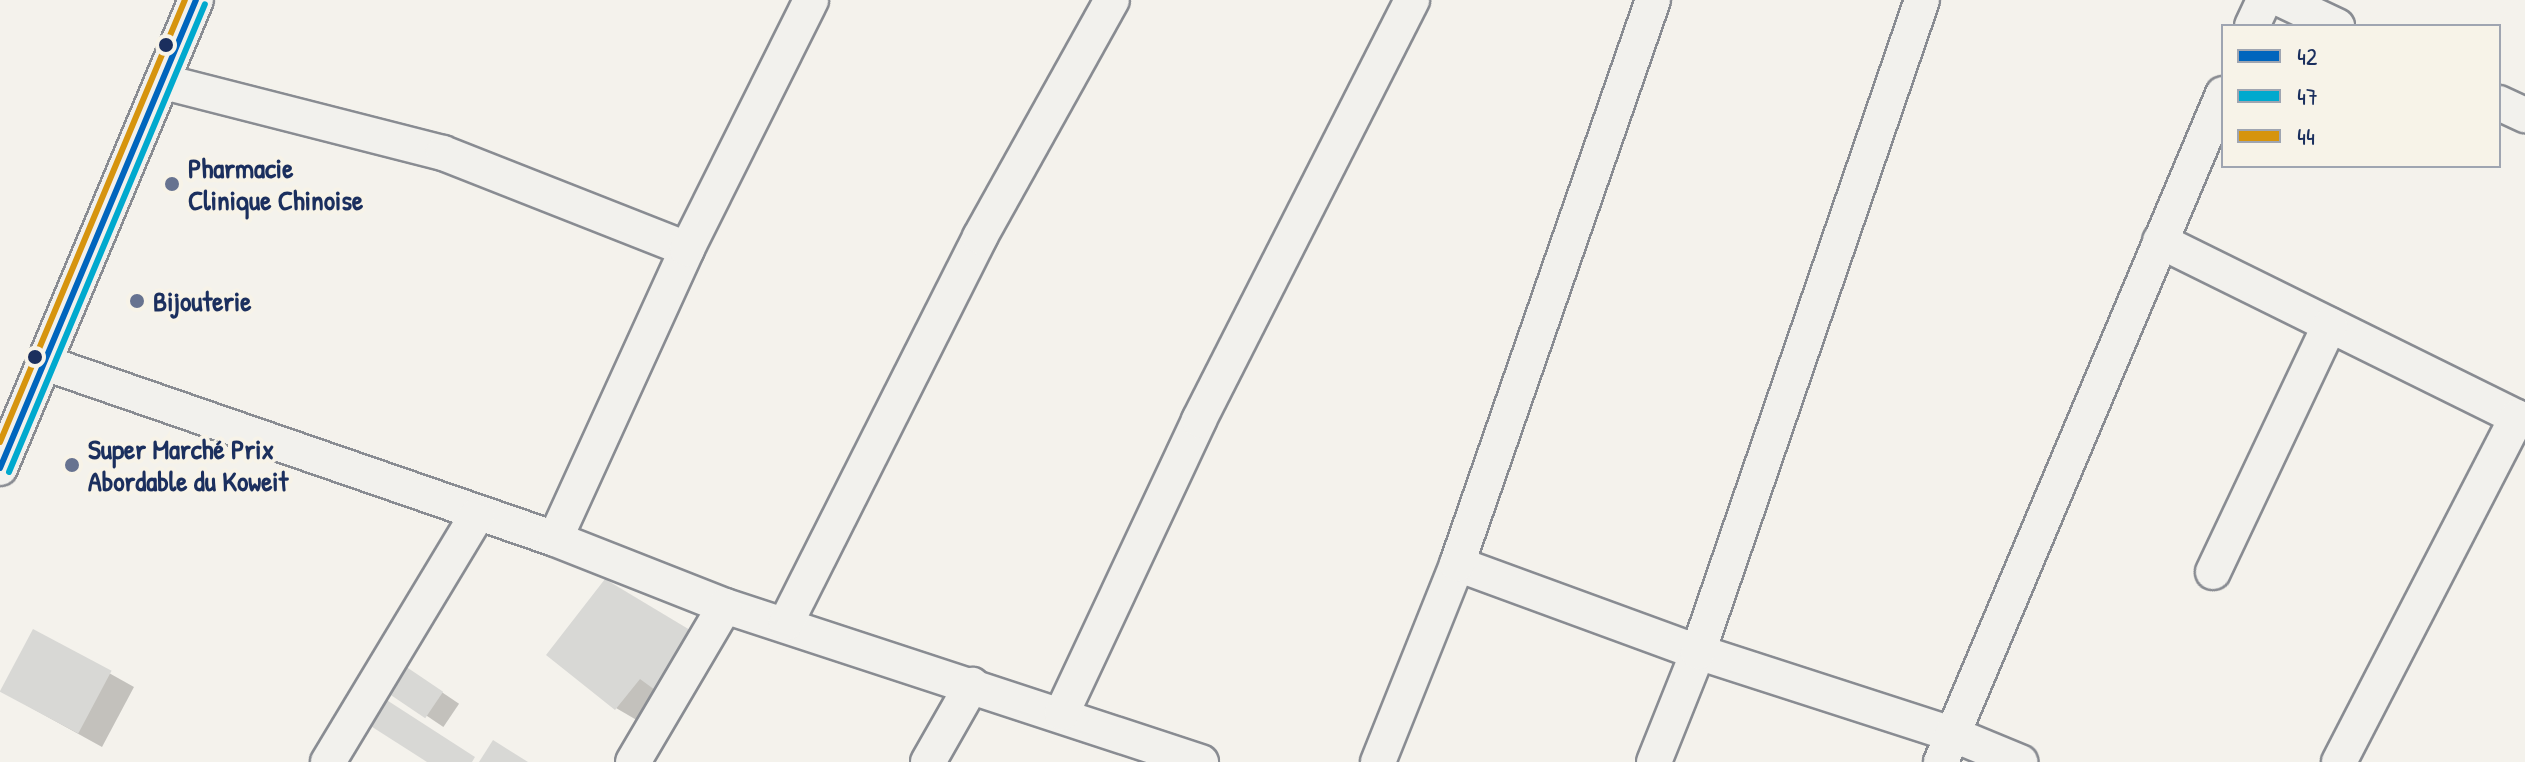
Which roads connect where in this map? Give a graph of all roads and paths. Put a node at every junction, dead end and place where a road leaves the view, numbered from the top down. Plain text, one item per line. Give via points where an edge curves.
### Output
1 (196, 0) edge
2 (811, 0) edge
3 (1112, 0) edge
4 (1412, 0) edge
5 (1653, 0) edge
6 (1922, 0) edge
7 (2264, 0) edge
8 (2282, 0) edge
9 (2253, 24) edge
10 (2333, 24) edge
11 (164, 82) junction
12 (2221, 99) edge
13 (2501, 104) edge
14 (2525, 115) edge
15 (2160, 241) junction
16 (687, 249) junction
17 (2330, 325) junction
18 (48, 364) junction
19 (2521, 419) edge
20 (0, 468) edge
21 (477, 515) junction
22 (555, 539) junction
23 (1457, 564) junction
24 (2213, 572) dead end
25 (725, 606) junction
26 (786, 623) junction
27 (1698, 652) junction
28 (972, 685) junction
29 (1062, 713) junction
30 (1946, 748) edge
31 (328, 762) edge
32 (633, 762) edge
33 (928, 762) edge
34 (1201, 762) edge
35 (1378, 762) edge
36 (1654, 762) edge
37 (2020, 762) edge
38 (2339, 762) edge

1 - 11 street
2 - 16 street
3 - 26 street via 980,237
4 - 29 street via 1199,420
5 - 23 street
6 - 27 street
7 - 9 street
8 - 10 street
11 - 16 street via 443,153
11 - 18 street
12 - 15 street
13 - 14 street
15 - 17 street
15 - 30 street
16 - 22 street
17 - 19 street
17 - 24 street
18 - 20 street
18 - 21 street
19 - 38 street
21 - 22 street
21 - 31 street
22 - 25 street
23 - 27 street
23 - 35 street
25 - 26 street
25 - 32 street
26 - 28 street
27 - 30 street
27 - 36 street
28 - 29 street
28 - 33 street
29 - 34 street
30 - 37 street

